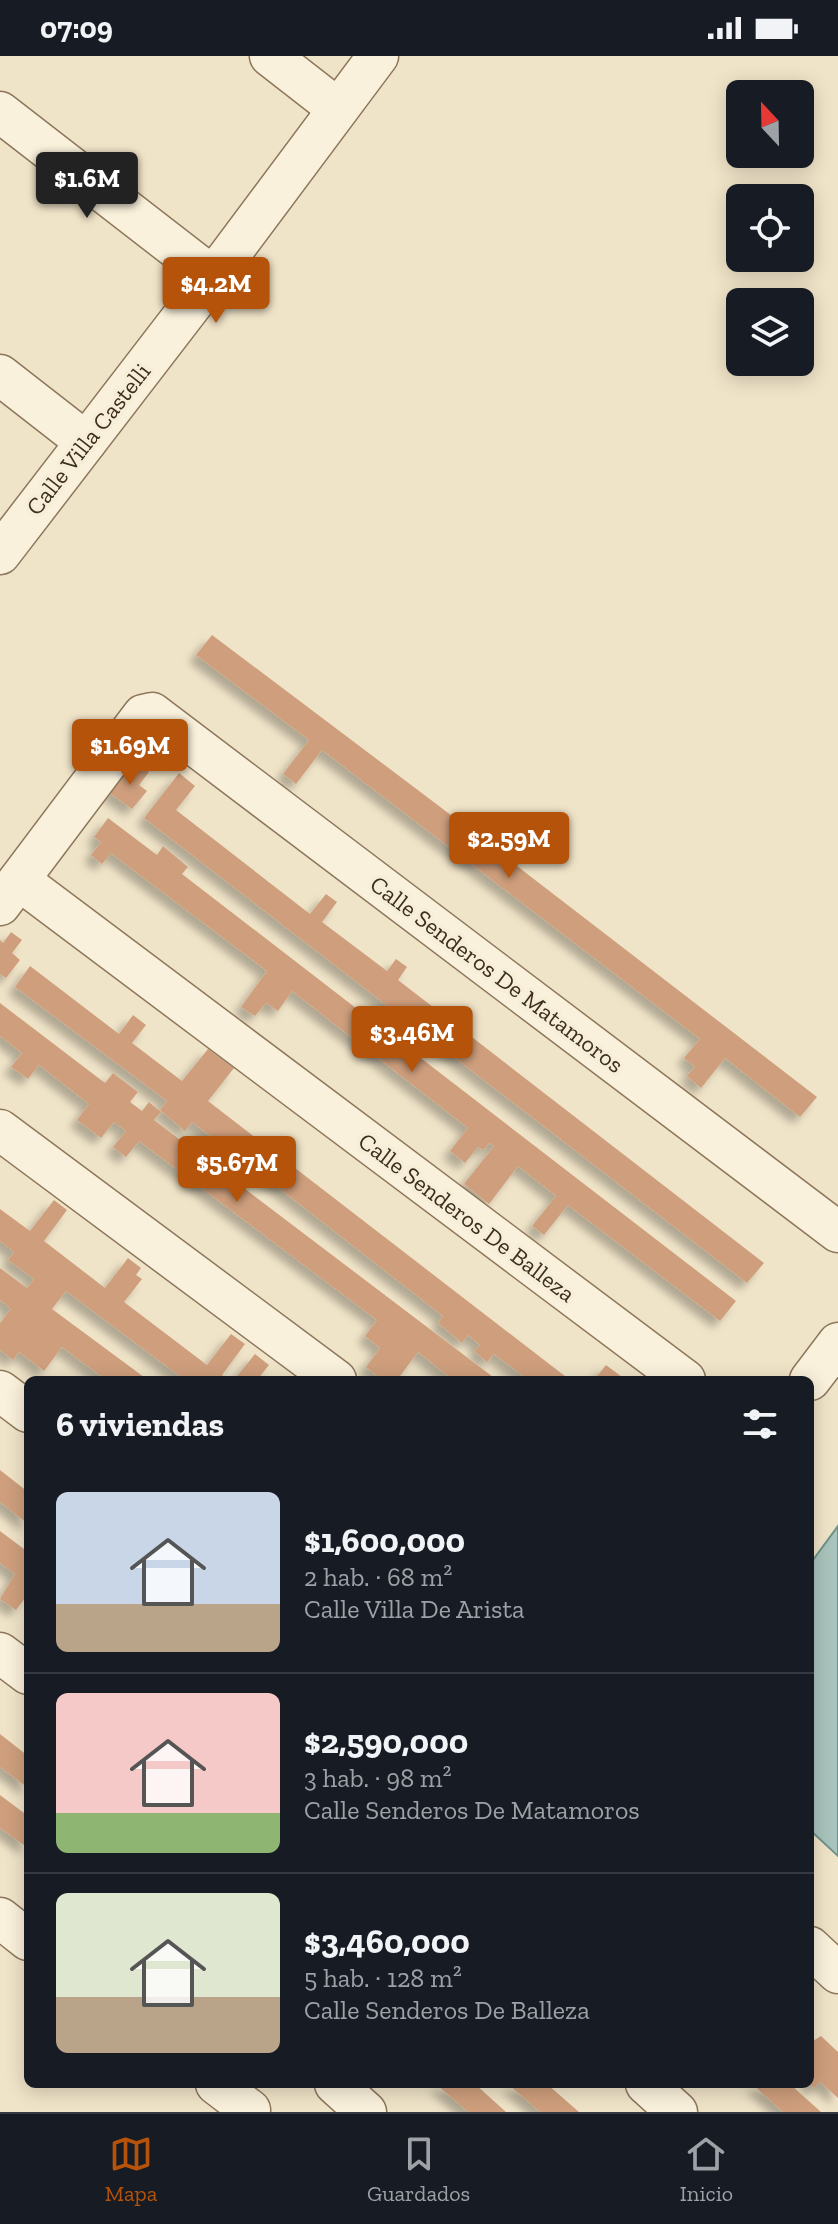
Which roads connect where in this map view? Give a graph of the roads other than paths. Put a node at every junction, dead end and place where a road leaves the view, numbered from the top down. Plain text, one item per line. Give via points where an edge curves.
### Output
1 (270, 56) edge
2 (378, 56) edge
3 (338, 109) junction
4 (0, 112) edge
5 (213, 277) junction
6 (0, 375) edge
7 (86, 442) junction
8 (0, 554) edge
9 (10, 893) edge
10 (0, 1130) edge
11 (838, 1232) edge
12 (838, 1343) edge
13 (331, 1376) edge
14 (679, 1376) edge
15 (820, 1385) edge
16 (0, 1391) edge
17 (24, 1409) edge
18 (0, 1653) edge
19 (24, 1671) edge
20 (0, 1918) edge
21 (24, 1937) edge
22 (814, 1951) edge
23 (838, 1973) edge
24 (225, 2088) edge
25 (339, 2088) edge
26 (650, 2088) edge
27 (256, 2102) edge
28 (366, 2112) edge
29 (677, 2112) edge

1 - 3 street
2 - 3 street, Calle Villa Castelli
3 - 5 street, Calle Villa Castelli
4 - 5 street
5 - 7 street, Calle Villa Castelli
6 - 7 street
7 - 8 street, Calle Villa Castelli
9 - 11 street, Calle Senderos De Matamoros via 143,715 152,713
9 - 14 street, Calle Senderos De Balleza
10 - 13 street
12 - 15 street
16 - 17 street
18 - 19 street
20 - 21 street
22 - 23 street
24 - 27 street
25 - 28 street
26 - 29 street

